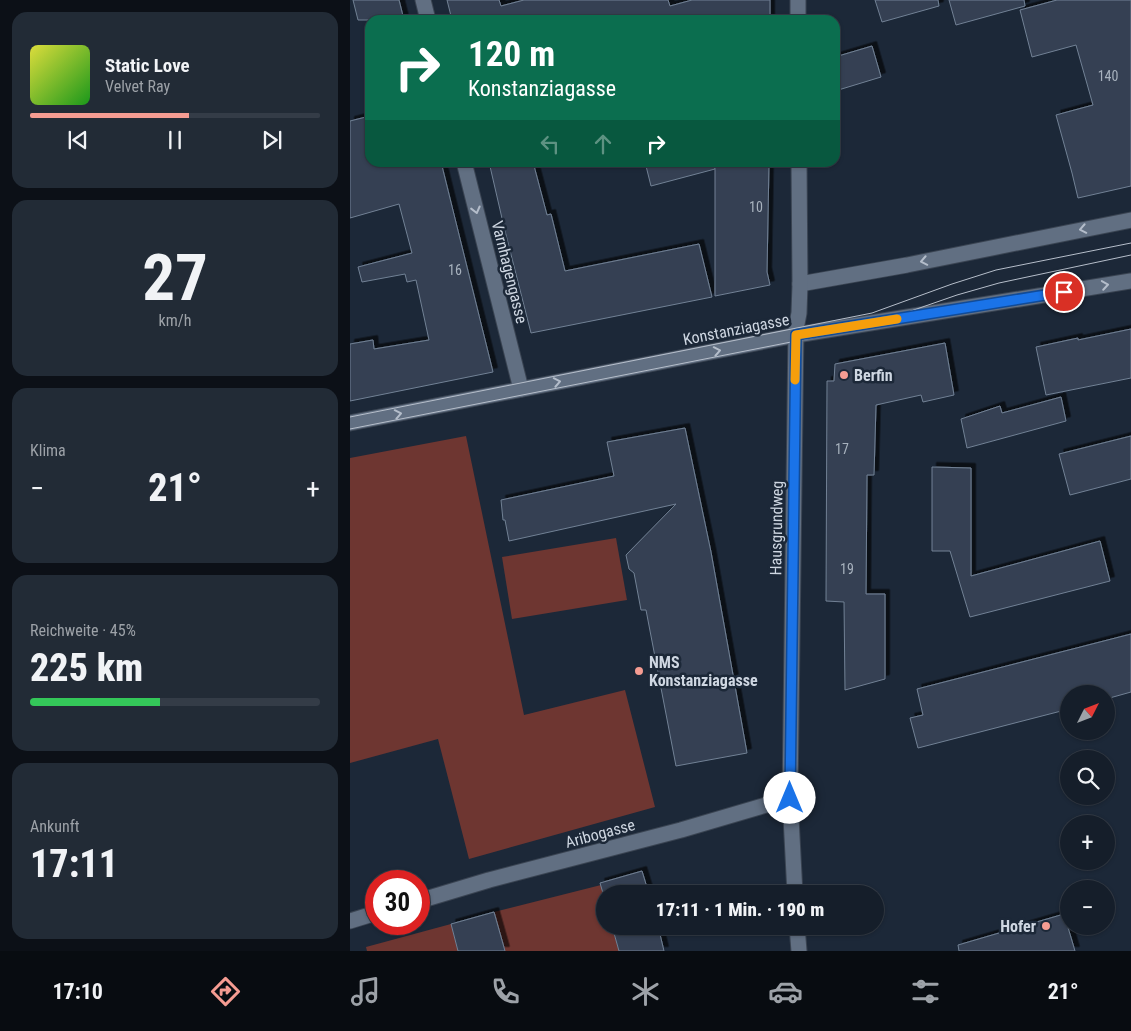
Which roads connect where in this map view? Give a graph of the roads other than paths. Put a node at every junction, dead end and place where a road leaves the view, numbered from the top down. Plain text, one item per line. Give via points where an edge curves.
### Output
1 (423, 0) edge
2 (798, 0) edge
3 (427, 15) edge
4 (798, 15) edge
5 (465, 167) edge
6 (799, 167) edge
7 (1131, 220) edge
8 (1131, 281) edge
9 (800, 284) junction
10 (796, 335) junction
11 (521, 389) junction
12 (350, 423) edge
13 (790, 798) junction
14 (795, 885) edge
15 (430, 898) edge
16 (365, 916) edge
17 (350, 921) edge
18 (798, 935) edge
19 (799, 951) edge

1 - 3 street
2 - 4 street
5 -> 11 street, Varnhagengasse
6 - 9 street, Hausgrundweg
7 -> 9 street
10 -> 8 street, Konstanziagasse
9 - 10 street, Hausgrundweg
11 -> 10 street, Konstanziagasse
10 - 13 street, Hausgrundweg
12 -> 11 street, Konstanziagasse
13 - 14 street, Hausgrundweg
13 - 15 street, Aribogasse
16 - 17 street
18 - 19 street

